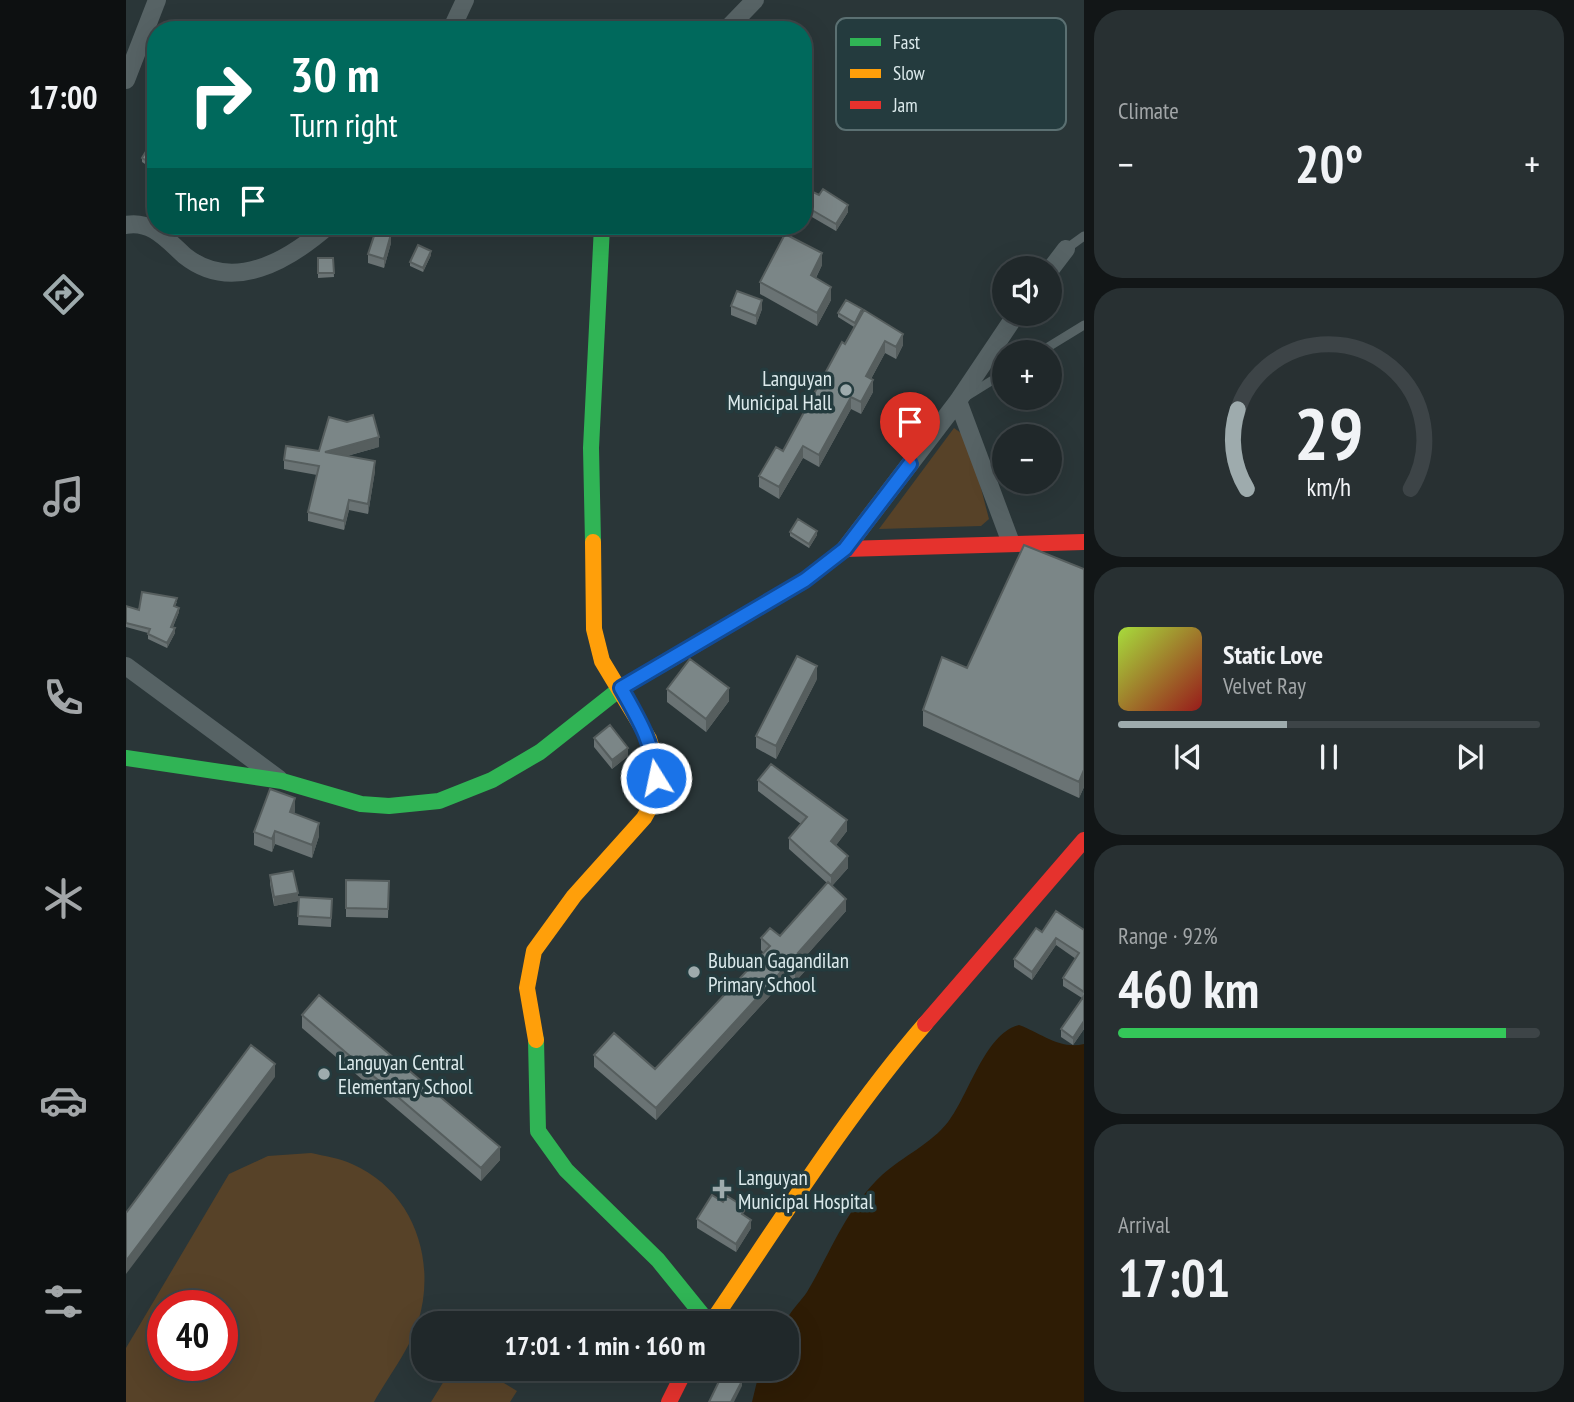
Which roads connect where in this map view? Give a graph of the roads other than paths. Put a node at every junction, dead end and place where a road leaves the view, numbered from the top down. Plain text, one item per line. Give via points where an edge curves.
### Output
1 (157, 0) edge
2 (465, 0) edge
3 (755, 0) edge
4 (149, 21) edge
5 (455, 21) edge
6 (735, 21) edge
7 (147, 25) edge
8 (126, 79) edge
9 (126, 225) edge
10 (147, 227) edge
11 (159, 235) edge
12 (317, 235) edge
13 (603, 235) edge
14 (1084, 236) edge
15 (1066, 249) joint
16 (1061, 256) edge
17 (1084, 325) edge
18 (1008, 326) edge
19 (1060, 340) edge
20 (992, 380) edge
21 (958, 401) junction
22 (1084, 542) edge
23 (1011, 543) junction
24 (1064, 545) junction
25 (845, 549) junction
26 (1084, 552) edge
27 (126, 666) edge
28 (621, 688) junction
29 (126, 758) edge
30 (282, 781) junction
31 (1084, 840) edge
32 (700, 1311) edge
33 (718, 1311) edge
34 (680, 1381) edge
35 (669, 1402) edge

1 - 4 street
2 - 5 street
3 - 6 street
7 - 8 street
9 - 10 street
11 - 12 street via 202,267 234,274 291,255
13 - 28 street via 591,448 592,578 597,646 602,662
14 - 15 lane
15 - 16 street
17 - 19 lane
18 - 21 street
20 - 21 lane
21 - 23 street
21 - 25 street
22 - 24 street
23 - 24 street
23 - 25 street
24 - 26 street
25 - 28 street via 805,580
27 - 30 street
28 - 30 street via 531,758 439,801 361,804
28 - 32 street via 655,758 654,800 631,834 573,896 534,951 527,988 539,1055 537,1123 566,1170 641,1242
29 - 30 street
31 - 33 street via 891,1063
34 - 35 street

